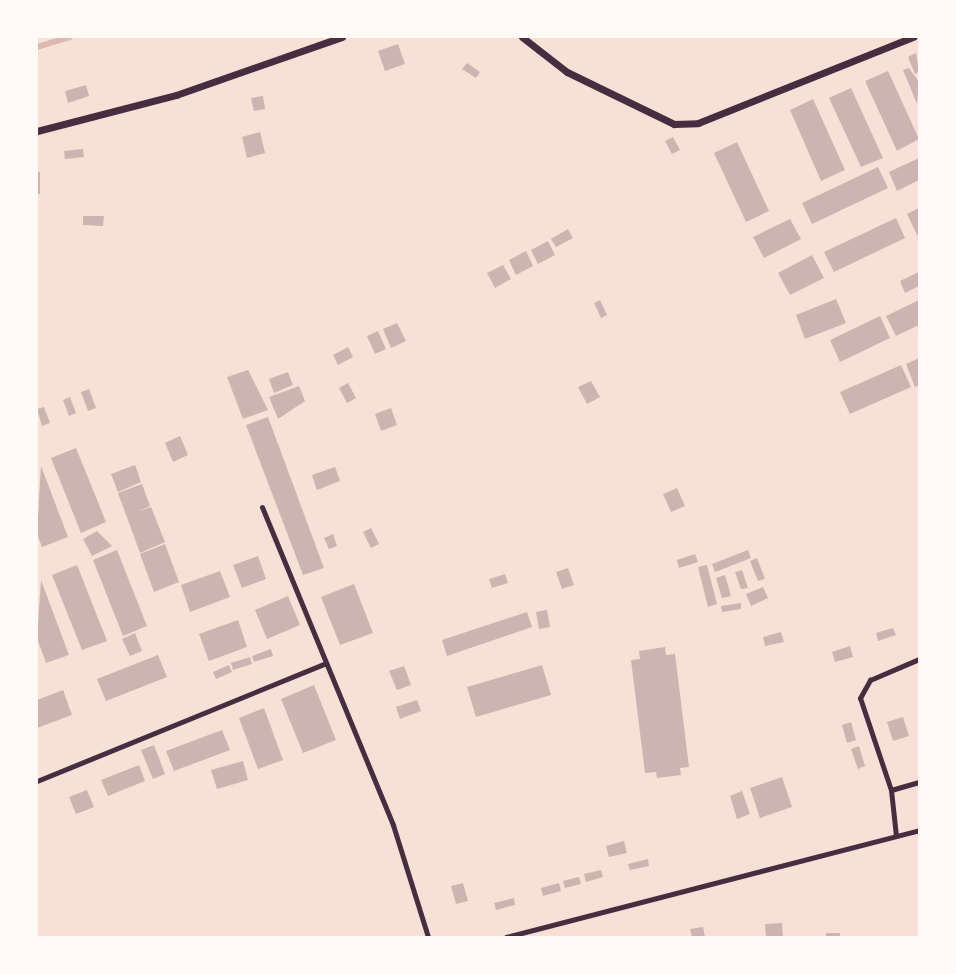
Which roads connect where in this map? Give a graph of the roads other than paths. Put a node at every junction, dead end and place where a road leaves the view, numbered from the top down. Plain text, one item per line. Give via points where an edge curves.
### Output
1 (342, 37) edge
2 (522, 37) edge
3 (913, 37) edge
4 (37, 131) edge
5 (262, 507) dead end
6 (919, 659) edge
7 (326, 663) junction
8 (37, 781) edge
9 (919, 782) edge
10 (891, 790) junction
11 (919, 830) edge
12 (896, 836) junction
13 (428, 937) edge
14 (506, 937) edge

1 - 4 street via 176,95
2 - 3 street via 567,72 674,124 698,123
5 - 7 lane
6 - 10 lane via 870,680 860,698
7 - 8 lane
7 - 13 lane via 393,825
9 - 10 lane
10 - 12 lane
11 - 12 lane
12 - 14 lane

